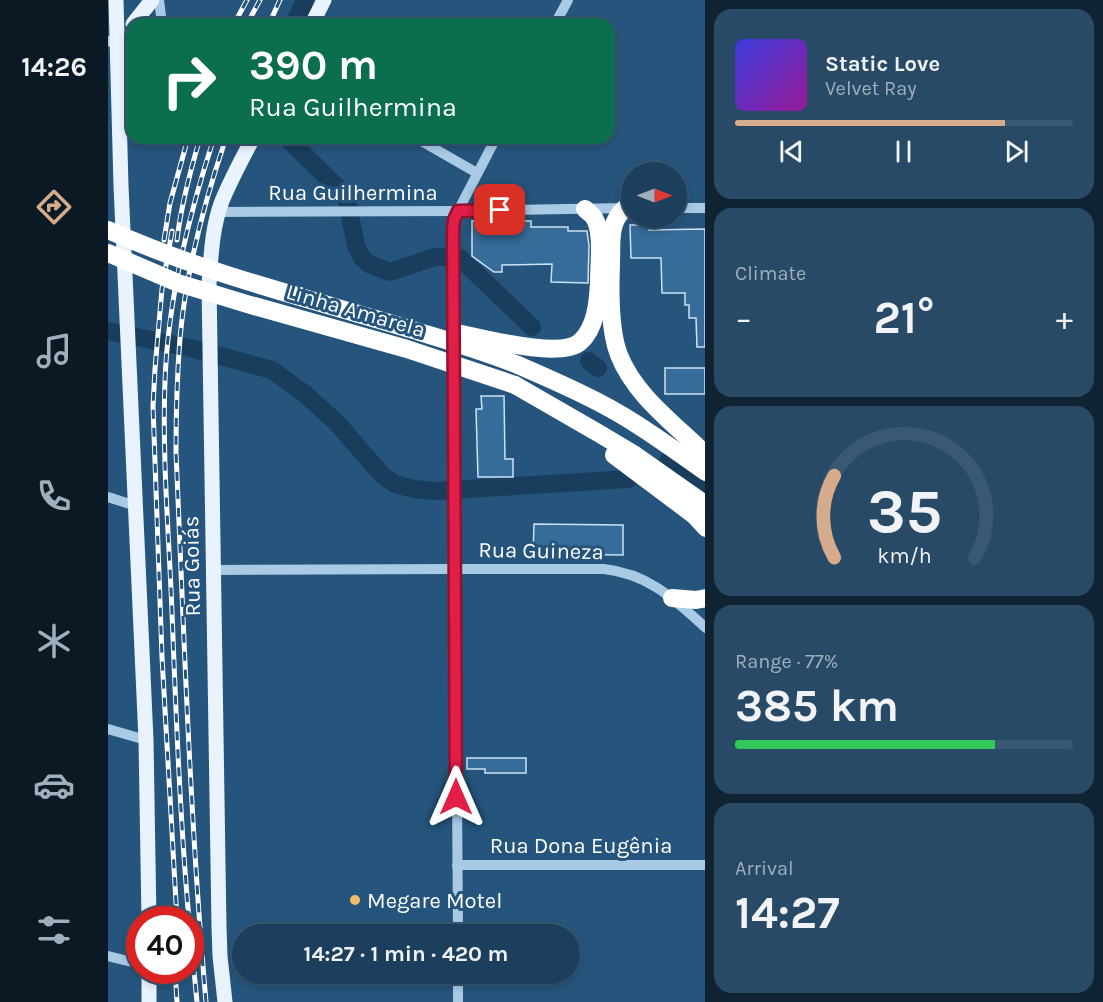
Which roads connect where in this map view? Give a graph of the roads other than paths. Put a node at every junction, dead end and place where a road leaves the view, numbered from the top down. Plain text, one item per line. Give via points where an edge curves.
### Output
1 (116, 0) edge
2 (152, 0) edge
3 (159, 0) edge
4 (324, 0) edge
5 (568, 0) edge
6 (137, 18) edge
7 (161, 18) edge
8 (315, 18) edge
9 (558, 18) edge
10 (119, 44) edge
11 (250, 144) edge
12 (426, 144) edge
13 (493, 144) edge
14 (477, 173) junction
15 (121, 186) junction
16 (621, 208) edge
17 (687, 208) edge
18 (705, 208) edge
19 (585, 209) junction
20 (458, 211) junction
21 (219, 212) junction
22 (621, 214) edge
23 (108, 231) edge
24 (108, 253) edge
25 (415, 331) junction
26 (129, 335) junction
27 (561, 413) junction
28 (705, 454) edge
29 (705, 472) edge
30 (108, 497) edge
31 (705, 505) edge
32 (136, 506) junction
33 (705, 528) edge
34 (455, 568) junction
35 (214, 570) junction
36 (672, 598) junction
37 (705, 598) edge
38 (705, 628) edge
39 (108, 729) edge
40 (146, 740) junction
41 (457, 865) junction
42 (705, 865) edge
43 (149, 906) edge
44 (458, 924) edge
45 (108, 956) edge
46 (126, 960) edge
47 (149, 984) edge
48 (458, 984) edge
49 (149, 1002) edge
50 (225, 1002) edge
51 (458, 1002) edge

1 - 10 main road
2 - 6 main road
3 - 7 street
4 - 8 main road
5 - 9 street
10 - 15 main road
11 - 21 main road, Rua Goiás
12 - 14 street
13 - 14 street
14 - 20 street
15 - 23 main road
15 - 26 main road
16 - 19 street, Rua Guilhermina
17 - 18 street
19 - 20 street, Rua Guilhermina
19 - 25 highway, bridge via 599,230 599,282 592,324 579,343 571,348 552,349 442,331
20 - 21 street, Rua Guilhermina
20 - 34 street via 453,244
21 - 35 main road, Rua Goiás via 209,284
22 - 28 highway via 612,231 611,306 618,353 637,387
23 - 25 highway, Linha Amarela, bridge via 229,276
24 - 26 main road via 116,268
24 - 27 highway, Linha Amarela, bridge via 178,283 407,349 514,385
25 - 29 highway, Linha Amarela, bridge via 518,365 580,393 651,433
26 - 32 main road
27 - 31 highway, Linha Amarela via 635,455
27 - 33 highway via 694,515
30 - 32 street
32 - 40 main road
34 - 35 street, Rua Guineza
34 - 36 street, Rua Guineza via 620,571 644,580
34 - 41 street
35 - 50 main road, Rua Goiás via 219,927
36 - 37 highway
36 - 38 street, Rua Guineza
39 - 40 street
40 - 43 main road
41 - 42 street, Rua Dona Eugênia
41 - 44 street
45 - 46 street
47 - 49 main road
48 - 51 street

